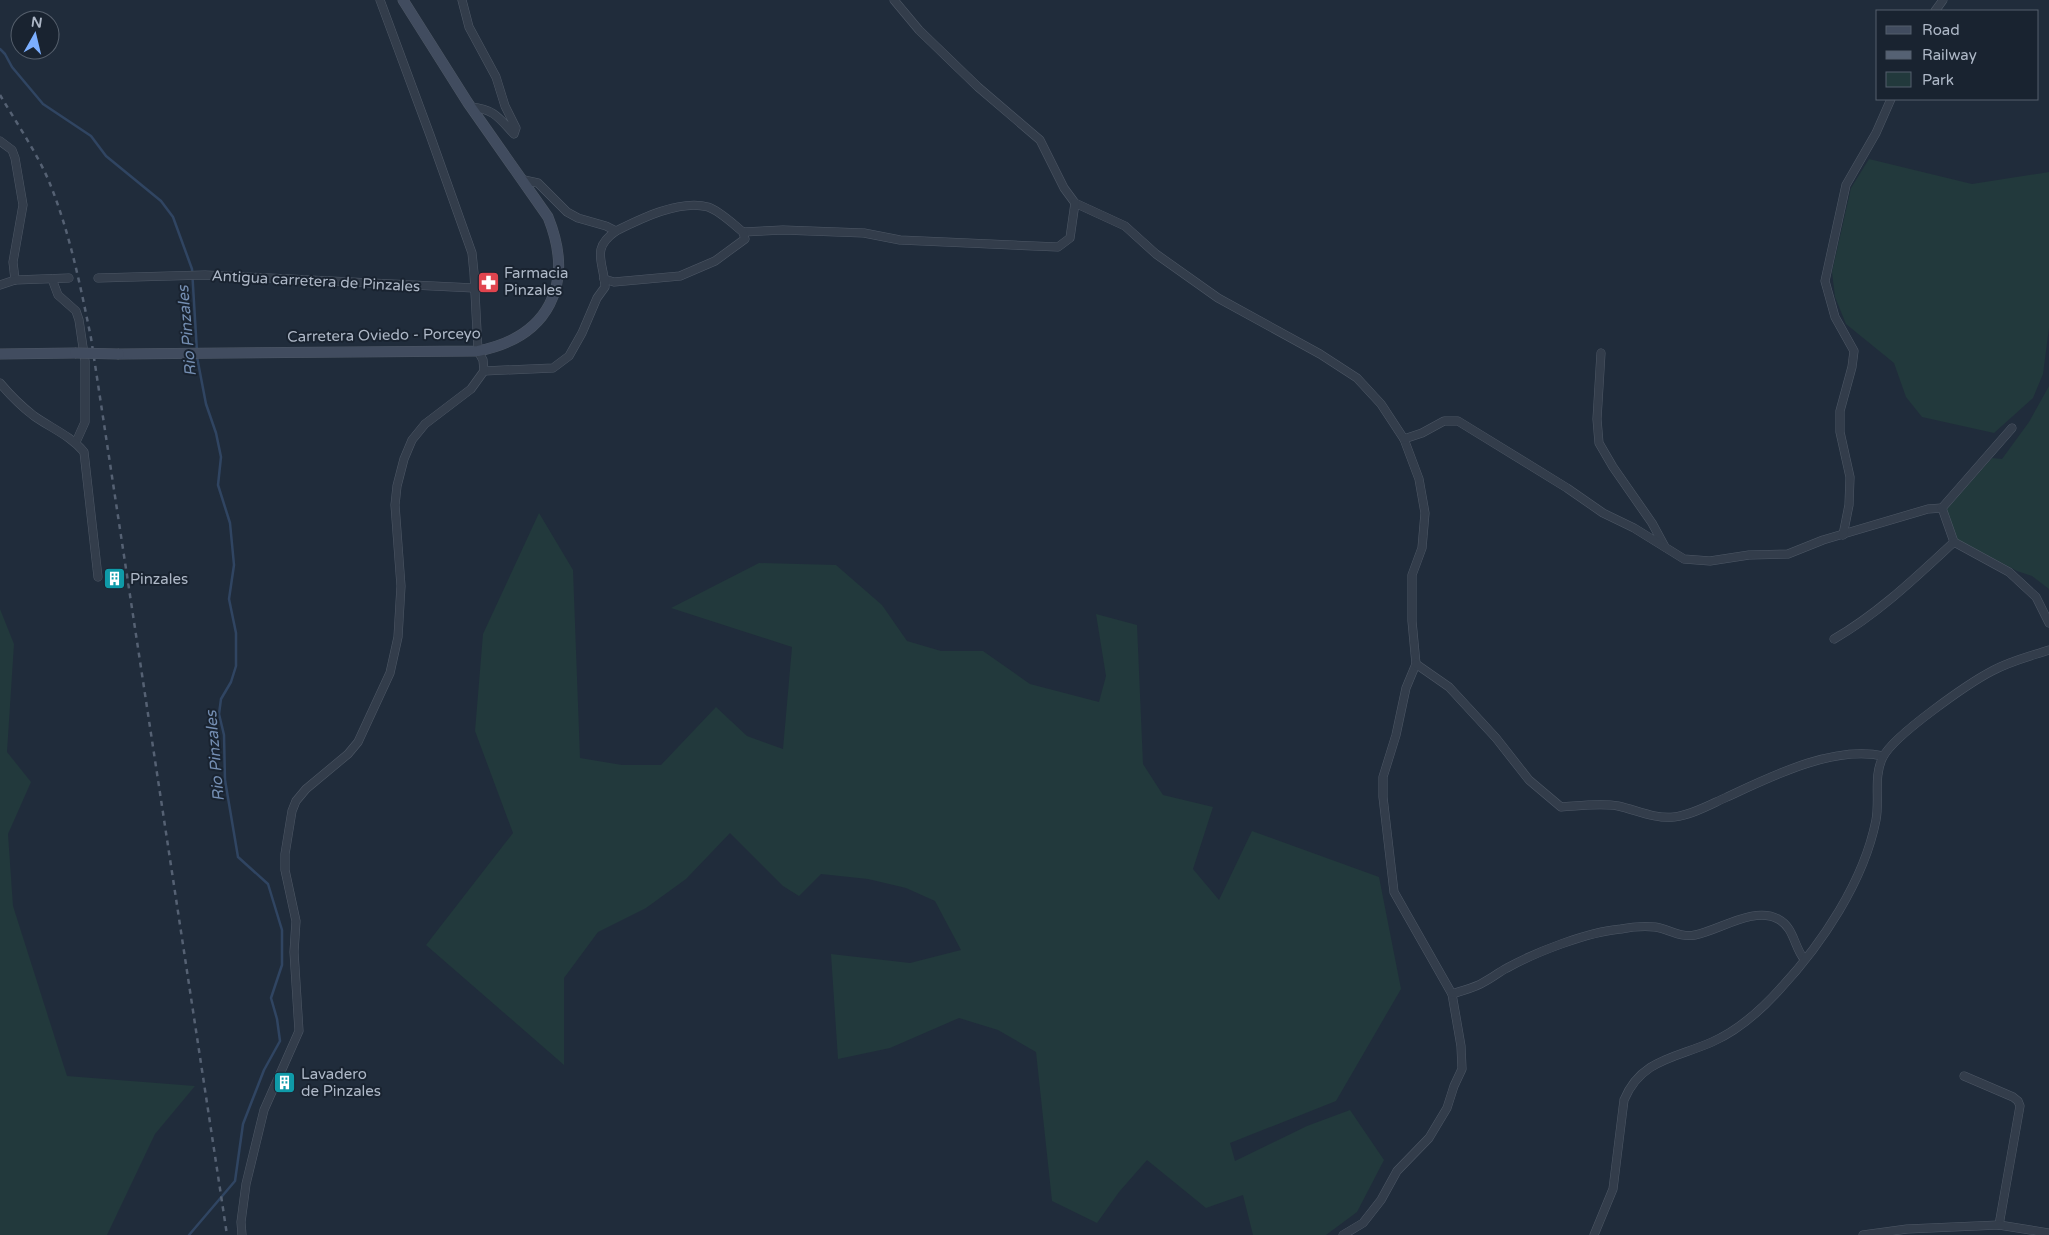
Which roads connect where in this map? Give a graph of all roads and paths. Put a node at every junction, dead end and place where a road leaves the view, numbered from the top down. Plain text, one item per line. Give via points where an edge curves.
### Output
1 (380, 0) edge
2 (403, 0) edge
3 (462, 0) edge
4 (894, 0) edge
5 (1891, 100) edge
6 (471, 107) junction
7 (0, 141) edge
8 (524, 180) junction
9 (1075, 203) junction
10 (616, 232) junction
11 (743, 232) junction
12 (68, 278) dead end
13 (98, 278) dead end
14 (52, 279) junction
15 (604, 279) junction
16 (16, 280) junction
17 (0, 285) edge
18 (474, 288) junction
19 (478, 351) junction
20 (1601, 353) dead end
21 (0, 354) edge
22 (484, 371) junction
23 (0, 383) edge
24 (2012, 428) dead end
25 (1404, 439) junction
26 (76, 442) junction
27 (1942, 508) junction
28 (1842, 535) junction
29 (1954, 542) junction
30 (1666, 549) junction
31 (98, 577) dead end
32 (2049, 623) edge
33 (1834, 639) dead end
34 (2049, 650) edge
35 (1416, 664) junction
36 (1883, 756) junction
37 (1804, 959) junction
38 (1452, 994) junction
39 (1964, 1076) dead end
40 (1999, 1225) junction
41 (2049, 1233) edge
42 (242, 1235) edge
43 (1343, 1235) edge
44 (1594, 1235) edge
45 (1863, 1235) edge

1 - 18 street via 472,253
2 - 6 main road, Carretera Oviedo - Porceyo
3 - 6 street via 469,27 496,77 516,128 514,134 486,108
4 - 9 street via 919,30 978,87 1040,140
5 - 28 street via 1846,185 1825,281 1835,317 1854,351 1840,411 1840,432 1850,477 1849,506
6 - 8 main road, Carretera Oviedo - Porceyo
7 - 16 street via 12,150 15,158 23,205 13,262
8 - 10 street via 538,183 567,212
8 - 19 main road, Carretera Oviedo - Porceyo via 556,236 560,268 557,286 532,328 497,347
9 - 11 street via 1070,238 1058,247 900,240 857,232
9 - 25 street via 1125,226 1156,254 1218,298 1357,378 1381,404
10 - 11 street via 643,218 690,205 709,208
10 - 15 street via 605,239 599,255
11 - 15 street via 745,239 715,261 680,276 614,282
12 - 14 street
13 - 18 street, Antigua carretera de Pinzales via 205,275
14 - 16 street
14 - 26 street via 58,295 76,311 80,320 85,422
15 - 22 street via 605,287 569,356 553,368
16 - 17 street
18 - 19 street
19 - 21 main road, Carretera Oviedo - Porceyo, bridge
19 - 22 street
20 - 30 street via 1597,419 1600,443
22 - 42 street via 471,389 425,424 412,440 397,486 395,505 401,586 398,637 390,673 358,742 306,790 292,811 285,870 296,920 294,952 299,1031 264,1110 246,1184
23 - 26 street via 32,414
24 - 27 street
25 - 30 street via 1444,421 1458,421
25 - 35 street via 1418,479 1425,513 1422,548 1412,575
26 - 31 street via 84,452
27 - 28 street via 1928,509
27 - 29 street
28 - 30 street via 1788,554 1710,561 1684,559
29 - 32 street via 2009,572 2036,597
29 - 33 street via 1856,626
34 - 36 street via 1994,670 1973,682 1903,734
35 - 36 street via 1449,687 1530,780 1561,807 1616,806 1648,815 1674,816 1701,809 1780,773 1841,754 1868,752
35 - 38 street via 1406,688 1383,777 1387,835 1394,892
36 - 37 street via 1878,771 1876,819 1860,873 1835,920
37 - 38 street via 1780,919 1768,914 1754,915 1694,936 1656,928 1620,928 1589,935 1532,956 1483,983
37 - 44 street via 1770,999 1732,1030 1713,1042 1657,1062 1644,1070 1629,1089 1624,1100 1614,1189
38 - 43 street via 1462,1069 1447,1108 1429,1138 1397,1171 1369,1215
39 - 40 street via 2013,1097 2020,1106
40 - 41 street
40 - 45 street via 1907,1229

